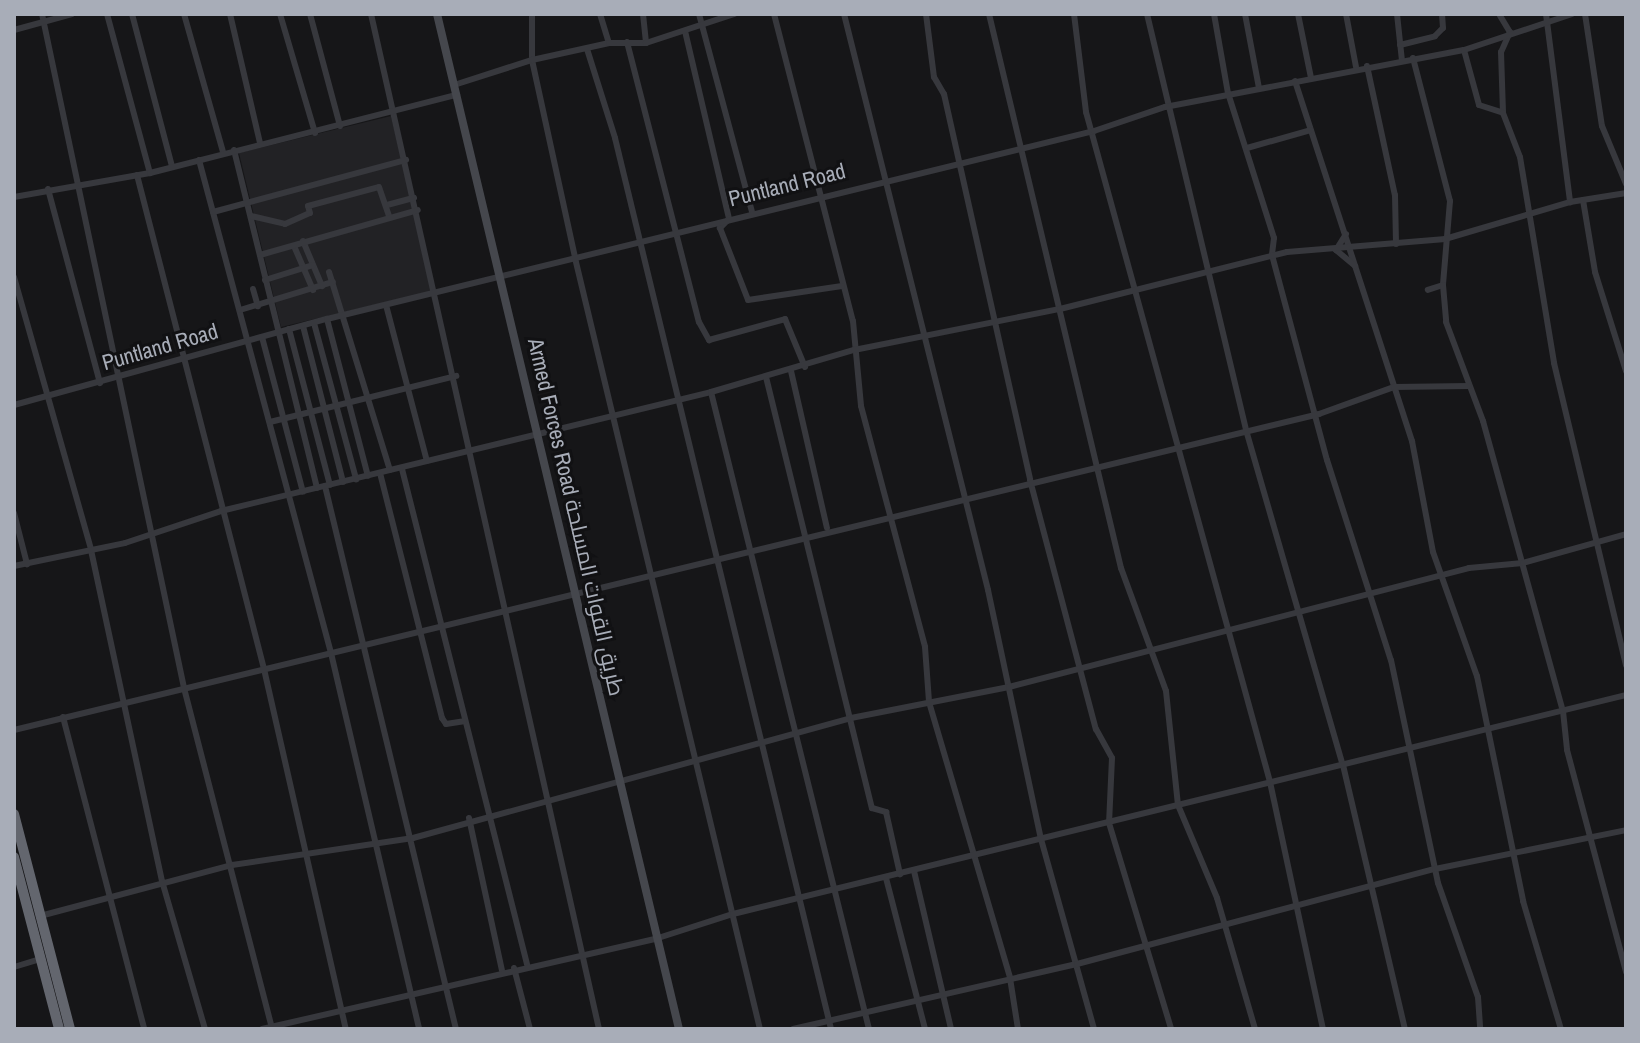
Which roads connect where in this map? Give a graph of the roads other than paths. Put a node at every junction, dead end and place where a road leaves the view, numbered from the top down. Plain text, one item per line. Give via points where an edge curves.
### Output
1 (42, 14) edge
2 (72, 14) edge
3 (107, 14) edge
4 (132, 14) edge
5 (184, 14) edge
6 (230, 14) edge
7 (280, 14) edge
8 (310, 14) edge
9 (371, 14) edge
10 (437, 14) edge
11 (532, 14) edge
12 (600, 14) edge
13 (643, 14) edge
14 (734, 14) edge
15 (774, 14) edge
16 (844, 14) edge
17 (926, 14) edge
18 (989, 14) edge
19 (1074, 14) edge
20 (1147, 14) edge
21 (1214, 14) edge
22 (1245, 14) edge
23 (1298, 14) edge
24 (1346, 14) edge
25 (1397, 14) edge
26 (1442, 14) edge
27 (1499, 14) edge
28 (1572, 14) edge
29 (1585, 14) edge
30 (723, 15) edge
31 (1547, 17) edge
32 (700, 18) edge
33 (44, 22) junction
34 (14, 30) edge
35 (685, 31) junction
36 (1510, 32) junction
37 (627, 42) junction
38 (609, 43) junction
39 (646, 43) junction
40 (1400, 45) junction
41 (587, 49) junction
42 (1464, 50) junction
43 (1413, 58) junction
44 (532, 60) junction
45 (1402, 61) junction
46 (1367, 66) junction
47 (1356, 67) junction
48 (1311, 78) junction
49 (1295, 81) junction
50 (454, 85) junction
51 (1259, 88) junction
52 (1228, 93) junction
53 (457, 95) junction
54 (1165, 107) junction
55 (394, 111) junction
56 (1503, 113) junction
57 (340, 126) junction
58 (1311, 130) junction
59 (1094, 131) junction
60 (315, 133) junction
61 (260, 143) junction
62 (1018, 148) junction
63 (1247, 148) junction
64 (234, 150) junction
65 (223, 152) junction
66 (199, 160) junction
67 (406, 160) junction
68 (958, 160) junction
69 (172, 167) junction
70 (150, 173) junction
71 (137, 175) junction
72 (882, 179) junction
73 (79, 182) junction
74 (1626, 184) edge
75 (48, 189) junction
76 (303, 190) junction
77 (1626, 193) edge
78 (817, 196) junction
79 (14, 197) edge
80 (414, 198) junction
81 (249, 200) junction
82 (1583, 200) junction
83 (1570, 202) junction
84 (387, 205) junction
85 (308, 206) junction
86 (418, 210) junction
87 (213, 212) junction
88 (752, 212) junction
89 (251, 216) junction
90 (389, 216) junction
91 (1525, 216) junction
92 (729, 219) junction
93 (673, 233) junction
94 (1346, 234) junction
95 (1445, 239) junction
96 (303, 241) junction
97 (638, 242) junction
98 (1396, 244) junction
99 (294, 246) junction
100 (1351, 249) junction
101 (1336, 250) junction
102 (260, 255) junction
103 (1272, 255) junction
104 (575, 258) junction
105 (313, 265) junction
106 (1356, 266) junction
107 (303, 268) junction
108 (329, 272) dead end
109 (1206, 273) junction
110 (14, 277) edge
111 (503, 278) junction
112 (265, 280) junction
113 (333, 282) junction
114 (1443, 285) junction
115 (322, 286) junction
116 (842, 286) junction
117 (253, 289) dead end
118 (313, 290) junction
119 (1135, 290) junction
120 (1428, 290) dead end
121 (437, 293) junction
122 (271, 302) junction
123 (386, 305) junction
124 (258, 306) junction
125 (1060, 309) junction
126 (240, 310) junction
127 (345, 315) junction
128 (327, 319) junction
129 (991, 322) junction
130 (314, 323) junction
131 (303, 326) junction
132 (289, 329) junction
133 (278, 332) junction
134 (262, 337) junction
135 (924, 339) junction
136 (246, 341) junction
137 (854, 350) junction
138 (184, 360) junction
139 (805, 367) junction
140 (791, 371) junction
141 (1626, 371) edge
142 (456, 376) junction
143 (766, 377) junction
144 (120, 378) junction
145 (100, 383) junction
146 (1469, 386) junction
147 (1394, 387) junction
148 (410, 388) junction
149 (711, 392) junction
150 (49, 398) junction
151 (373, 398) junction
152 (676, 399) junction
153 (14, 405) edge
154 (351, 405) junction
155 (338, 407) junction
156 (325, 410) junction
157 (313, 414) junction
158 (1319, 414) junction
159 (612, 415) junction
160 (299, 416) junction
161 (285, 419) junction
162 (270, 422) junction
163 (1246, 430) junction
164 (537, 436) junction
165 (1174, 447) junction
166 (474, 450) junction
167 (427, 461) junction
168 (1097, 464) junction
169 (402, 469) junction
170 (390, 470) junction
171 (380, 473) junction
172 (368, 476) junction
173 (356, 479) junction
174 (1030, 480) junction
175 (343, 482) junction
176 (328, 486) junction
177 (317, 488) junction
178 (303, 492) junction
179 (287, 495) junction
180 (966, 496) junction
181 (221, 511) junction
182 (14, 513) edge
183 (890, 513) junction
184 (827, 528) junction
185 (153, 533) junction
186 (805, 534) junction
187 (1626, 534) edge
188 (1594, 540) junction
189 (753, 548) junction
190 (91, 550) junction
191 (714, 556) junction
192 (1523, 563) junction
193 (27, 564) junction
194 (14, 566) edge
195 (648, 572) junction
196 (1440, 579) junction
197 (575, 590) junction
198 (1367, 596) junction
199 (506, 608) junction
200 (1298, 611) junction
201 (442, 627) junction
202 (1227, 629) junction
203 (418, 631) junction
204 (367, 645) junction
205 (1146, 649) junction
206 (331, 653) junction
207 (1626, 666) edge
208 (264, 669) junction
209 (1082, 669) junction
210 (1009, 687) junction
211 (184, 688) junction
212 (1626, 695) edge
213 (124, 701) junction
214 (929, 702) junction
215 (1563, 711) junction
216 (63, 717) junction
217 (851, 718) junction
218 (464, 721) junction
219 (1488, 729) junction
220 (14, 730) edge
221 (794, 733) junction
222 (761, 740) junction
223 (1412, 748) junction
224 (695, 758) junction
225 (1343, 765) junction
226 (1270, 782) junction
227 (619, 785) junction
228 (552, 798) junction
229 (1178, 805) junction
230 (489, 813) junction
231 (14, 814) edge
232 (469, 818) junction
233 (1109, 823) junction
234 (1626, 830) edge
235 (1594, 836) junction
236 (413, 838) junction
237 (1041, 839) junction
238 (375, 846) junction
239 (306, 852) junction
240 (1514, 852) junction
241 (973, 856) junction
242 (14, 857) edge
243 (232, 865) junction
244 (1435, 869) junction
245 (914, 871) junction
246 (900, 874) junction
247 (886, 878) junction
248 (162, 881) junction
249 (1371, 885) junction
250 (835, 891) junction
251 (110, 895) junction
252 (798, 898) junction
253 (1295, 907) junction
254 (733, 914) junction
255 (40, 916) junction
256 (1225, 925) junction
257 (655, 939) junction
258 (1146, 945) junction
259 (581, 951) junction
260 (40, 959) junction
261 (527, 964) junction
262 (1077, 964) junction
263 (14, 967) edge
264 (514, 968) junction
265 (502, 970) junction
266 (1626, 972) edge
267 (1010, 978) junction
268 (447, 984) junction
269 (941, 992) junction
270 (410, 993) junction
271 (916, 999) junction
272 (340, 1010) junction
273 (864, 1013) junction
274 (830, 1020) junction
275 (272, 1028) edge
276 (59, 1029) edge
277 (70, 1029) edge
278 (144, 1029) edge
279 (205, 1029) edge
280 (262, 1029) edge
281 (346, 1029) edge
282 (419, 1029) edge
283 (456, 1029) edge
284 (530, 1029) edge
285 (599, 1029) edge
286 (679, 1029) edge
287 (760, 1029) edge
288 (793, 1029) edge
289 (831, 1029) edge
290 (869, 1029) edge
291 (925, 1029) edge
292 (951, 1029) edge
293 (1018, 1029) edge
294 (1094, 1029) edge
295 (1171, 1029) edge
296 (1255, 1029) edge
297 (1323, 1029) edge
298 (1405, 1029) edge
299 (1480, 1029) edge
300 (1561, 1029) edge

1 - 33 street
2 - 33 street
3 - 70 street
4 - 69 street
5 - 65 street
6 - 61 street
7 - 60 street
8 - 57 street
9 - 55 street
10 - 50 street, Armed Forces Road طريق القوات المسلحة
11 - 44 street
12 - 38 street
13 - 39 street
14 - 30 street
15 - 78 street
16 - 72 street
17 - 68 street via 934,77 944,94
18 - 62 street
19 - 59 street
20 - 54 street
21 - 52 street
22 - 51 street
23 - 48 street
24 - 47 street
25 - 40 street
26 - 40 street via 1443,28 1435,36
27 - 36 street
28 - 31 street, Puntland Road
29 - 74 street via 1602,126
30 - 32 street
31 - 36 street, Puntland Road
31 - 83 street
32 - 35 street
32 - 88 street
33 - 34 street
33 - 73 street
35 - 39 street
35 - 92 street
36 - 42 street, Puntland Road
36 - 56 street via 1501,52
37 - 38 street
37 - 39 street
37 - 93 street
38 - 41 street
40 - 45 street
41 - 44 street
41 - 97 street
42 - 43 street, Puntland Road
42 - 56 street via 1479,105
43 - 45 street, Puntland Road
43 - 95 street via 1450,201
44 - 50 street
44 - 104 street
45 - 46 street, Puntland Road
46 - 47 street, Puntland Road
46 - 98 street via 1395,195
47 - 48 street, Puntland Road
48 - 49 street, Puntland Road
49 - 51 street, Puntland Road
49 - 58 street
50 - 53 street, Armed Forces Road طريق القوات المسلحة
51 - 52 street, Puntland Road
52 - 54 street, Puntland Road
52 - 63 street
53 - 55 street
53 - 111 street, Armed Forces Road طريق القوات المسلحة
54 - 59 street, Puntland Road
54 - 109 street
55 - 57 street
55 - 67 street
56 - 91 street via 1524,175
57 - 60 street
58 - 63 street
58 - 94 street
59 - 62 street, Puntland Road
59 - 119 street
60 - 61 street
61 - 64 street
62 - 68 street, Puntland Road
62 - 125 street
63 - 103 street via 1274,238
64 - 65 street
64 - 81 street
65 - 66 street
66 - 69 street
66 - 87 street
67 - 76 street
67 - 80 street
68 - 72 street, Puntland Road
68 - 129 street
69 - 70 street
70 - 71 street
71 - 73 street
71 - 138 street
72 - 78 street, Puntland Road
72 - 135 street
73 - 75 street
73 - 144 street
75 - 79 street
75 - 145 street
76 - 81 street
76 - 85 street
77 - 82 street
78 - 88 street, Puntland Road
78 - 116 street
80 - 84 street
80 - 86 street
81 - 87 street
81 - 89 street
82 - 83 street
82 - 141 street via 1595,272
83 - 91 street
84 - 85 street via 377,187
84 - 90 street
85 - 89 street via 310,213 285,224
86 - 90 street
86 - 121 street
87 - 126 street
88 - 92 street, Puntland Road
89 - 102 street
90 - 96 street
91 - 95 street
91 - 188 street via 1537,241 1554,363
92 - 93 street, Puntland Road
92 - 116 street via 720,228 750,303
93 - 97 street, Puntland Road
93 - 139 street via 709,340 785,319
94 - 100 street
94 - 101 street
95 - 98 street
95 - 114 street
96 - 99 street
96 - 105 street
97 - 104 street, Puntland Road
97 - 152 street
98 - 100 street
99 - 102 street
99 - 107 street
100 - 101 street
100 - 106 street
101 - 103 street
101 - 106 street
102 - 112 street
103 - 109 street
103 - 158 street
104 - 111 street, Puntland Road
104 - 159 street
105 - 107 street
105 - 115 street
106 - 147 street
107 - 112 street
107 - 118 street
108 - 113 street
109 - 119 street
109 - 163 street
110 - 150 street
111 - 121 street, Puntland Road
111 - 164 street, Armed Forces Road طريق القوات المسلحة
112 - 122 street
113 - 115 street
113 - 127 street
114 - 120 street
114 - 146 street via 1446,322
115 - 118 street
116 - 137 street via 853,321
117 - 124 street
118 - 122 street
119 - 125 street
119 - 165 street
121 - 123 street, Puntland Road
121 - 142 street
122 - 124 street
122 - 133 street
123 - 127 street, Puntland Road
123 - 148 street
124 - 126 street
125 - 129 street
125 - 168 street
126 - 136 street
127 - 128 street, Puntland Road
127 - 151 street
128 - 130 street, Puntland Road
128 - 154 street
129 - 135 street
129 - 174 street
130 - 131 street, Puntland Road
130 - 155 street
131 - 132 street, Puntland Road
131 - 156 street
132 - 133 street, Puntland Road
132 - 157 street
133 - 134 street, Puntland Road
133 - 160 street
134 - 136 street, Puntland Road
134 - 161 street
135 - 137 street
135 - 180 street
136 - 138 street, Puntland Road
136 - 162 street
137 - 139 street
137 - 183 street via 861,406
138 - 144 street, Puntland Road
138 - 181 street
139 - 140 street
140 - 143 street
140 - 184 street
142 - 148 street
142 - 166 street
143 - 149 street
143 - 186 street
144 - 145 street, Puntland Road
144 - 185 street
145 - 150 street, Puntland Road
146 - 147 street
146 - 192 street
147 - 158 street
147 - 196 street via 1418,461
148 - 151 street
148 - 167 street
149 - 152 street
149 - 189 street
150 - 153 street, Puntland Road
150 - 190 street
151 - 154 street
151 - 170 street
152 - 159 street
152 - 191 street
154 - 155 street
154 - 172 street
155 - 156 street
155 - 173 street
156 - 157 street
156 - 175 street
157 - 160 street
157 - 176 street
158 - 163 street
158 - 198 street
159 - 164 street
159 - 195 street
160 - 161 street
160 - 177 street
161 - 162 street
161 - 178 street
162 - 179 street
163 - 165 street
163 - 200 street
164 - 166 street
164 - 197 street, Armed Forces Road طريق القوات المسلحة
165 - 168 street
165 - 202 street
166 - 167 street
166 - 199 street
167 - 169 street
168 - 174 street
168 - 205 street
169 - 170 street
169 - 201 street
170 - 171 street
171 - 172 street
171 - 203 street
172 - 173 street
173 - 175 street
174 - 180 street
174 - 209 street
175 - 176 street
176 - 177 street
176 - 204 street
177 - 178 street
178 - 179 street
179 - 181 street
179 - 206 street
180 - 183 street
180 - 210 street
181 - 185 street
181 - 208 street
182 - 193 street
183 - 184 street
183 - 214 street via 925,647
184 - 186 street
185 - 190 street
185 - 211 street
186 - 189 street
186 - 217 street
187 - 188 street
188 - 192 street
188 - 207 street
189 - 191 street
189 - 221 street
190 - 193 street
190 - 213 street
191 - 195 street
191 - 222 street
192 - 196 street via 1469,568
192 - 215 street
193 - 194 street
195 - 197 street
195 - 224 street
196 - 198 street
196 - 219 street via 1462,623
197 - 199 street
197 - 227 street, Armed Forces Road طريق القوات المسلحة
198 - 200 street
198 - 223 street via 1391,660
199 - 201 street
199 - 228 street
200 - 202 street
200 - 225 street
201 - 203 street
201 - 218 street
202 - 205 street
202 - 226 street
203 - 204 street
203 - 218 street via 442,718 446,724
204 - 206 street
204 - 236 street
205 - 209 street
205 - 229 street via 1166,691
206 - 208 street
206 - 238 street
208 - 211 street
208 - 239 street
209 - 210 street
209 - 233 street via 1116,775
210 - 214 street
210 - 237 street
211 - 213 street
211 - 243 street
212 - 215 street
213 - 216 street
213 - 248 street
214 - 217 street
214 - 241 street
215 - 219 street
215 - 235 street via 1567,750
216 - 220 street
216 - 251 street
217 - 221 street
217 - 246 street via 872,808 886,812
218 - 230 street
219 - 223 street
219 - 240 street
221 - 222 street
221 - 250 street
222 - 224 street
222 - 252 street
223 - 225 street
223 - 244 street
224 - 227 street
224 - 254 street
225 - 226 street
225 - 249 street
226 - 229 street
226 - 253 street
227 - 228 street
227 - 257 street, Armed Forces Road طريق القوات المسلحة
228 - 230 street
228 - 259 street
229 - 233 street
229 - 256 street
230 - 232 street
230 - 261 street
231 - 255 highway
232 - 236 street
232 - 265 street
233 - 237 street
233 - 258 street
234 - 235 street
235 - 240 street
235 - 266 street
236 - 238 street
236 - 268 street
237 - 241 street
237 - 262 street
238 - 239 street
238 - 270 street
239 - 243 street
239 - 272 street
240 - 244 street
240 - 300 street
241 - 245 street
241 - 267 street
242 - 260 highway
243 - 248 street
243 - 275 street
244 - 249 street
244 - 299 street via 1478,997
245 - 246 street
245 - 269 street
246 - 247 street
247 - 250 street
247 - 271 street
248 - 251 street
248 - 279 street
249 - 253 street
249 - 298 street
250 - 252 street
250 - 273 street
251 - 255 street
251 - 278 street
252 - 254 street
252 - 274 street
253 - 256 street
253 - 297 street
254 - 257 street
254 - 287 street
255 - 277 highway
256 - 258 street
256 - 296 street
257 - 259 street
257 - 286 street, Armed Forces Road طريق القوات المسلحة
258 - 262 street
258 - 295 street
259 - 261 street
259 - 285 street
260 - 263 street
260 - 276 highway
261 - 264 street
262 - 267 street
262 - 294 street
264 - 265 street
264 - 284 street
265 - 268 street
267 - 269 street
267 - 293 street
268 - 270 street
268 - 283 street
269 - 271 street
269 - 292 street
270 - 272 street
270 - 282 street
271 - 273 street
271 - 291 street
272 - 275 street
272 - 281 street
273 - 274 street
273 - 290 street
274 - 288 street
274 - 289 street
275 - 280 street

